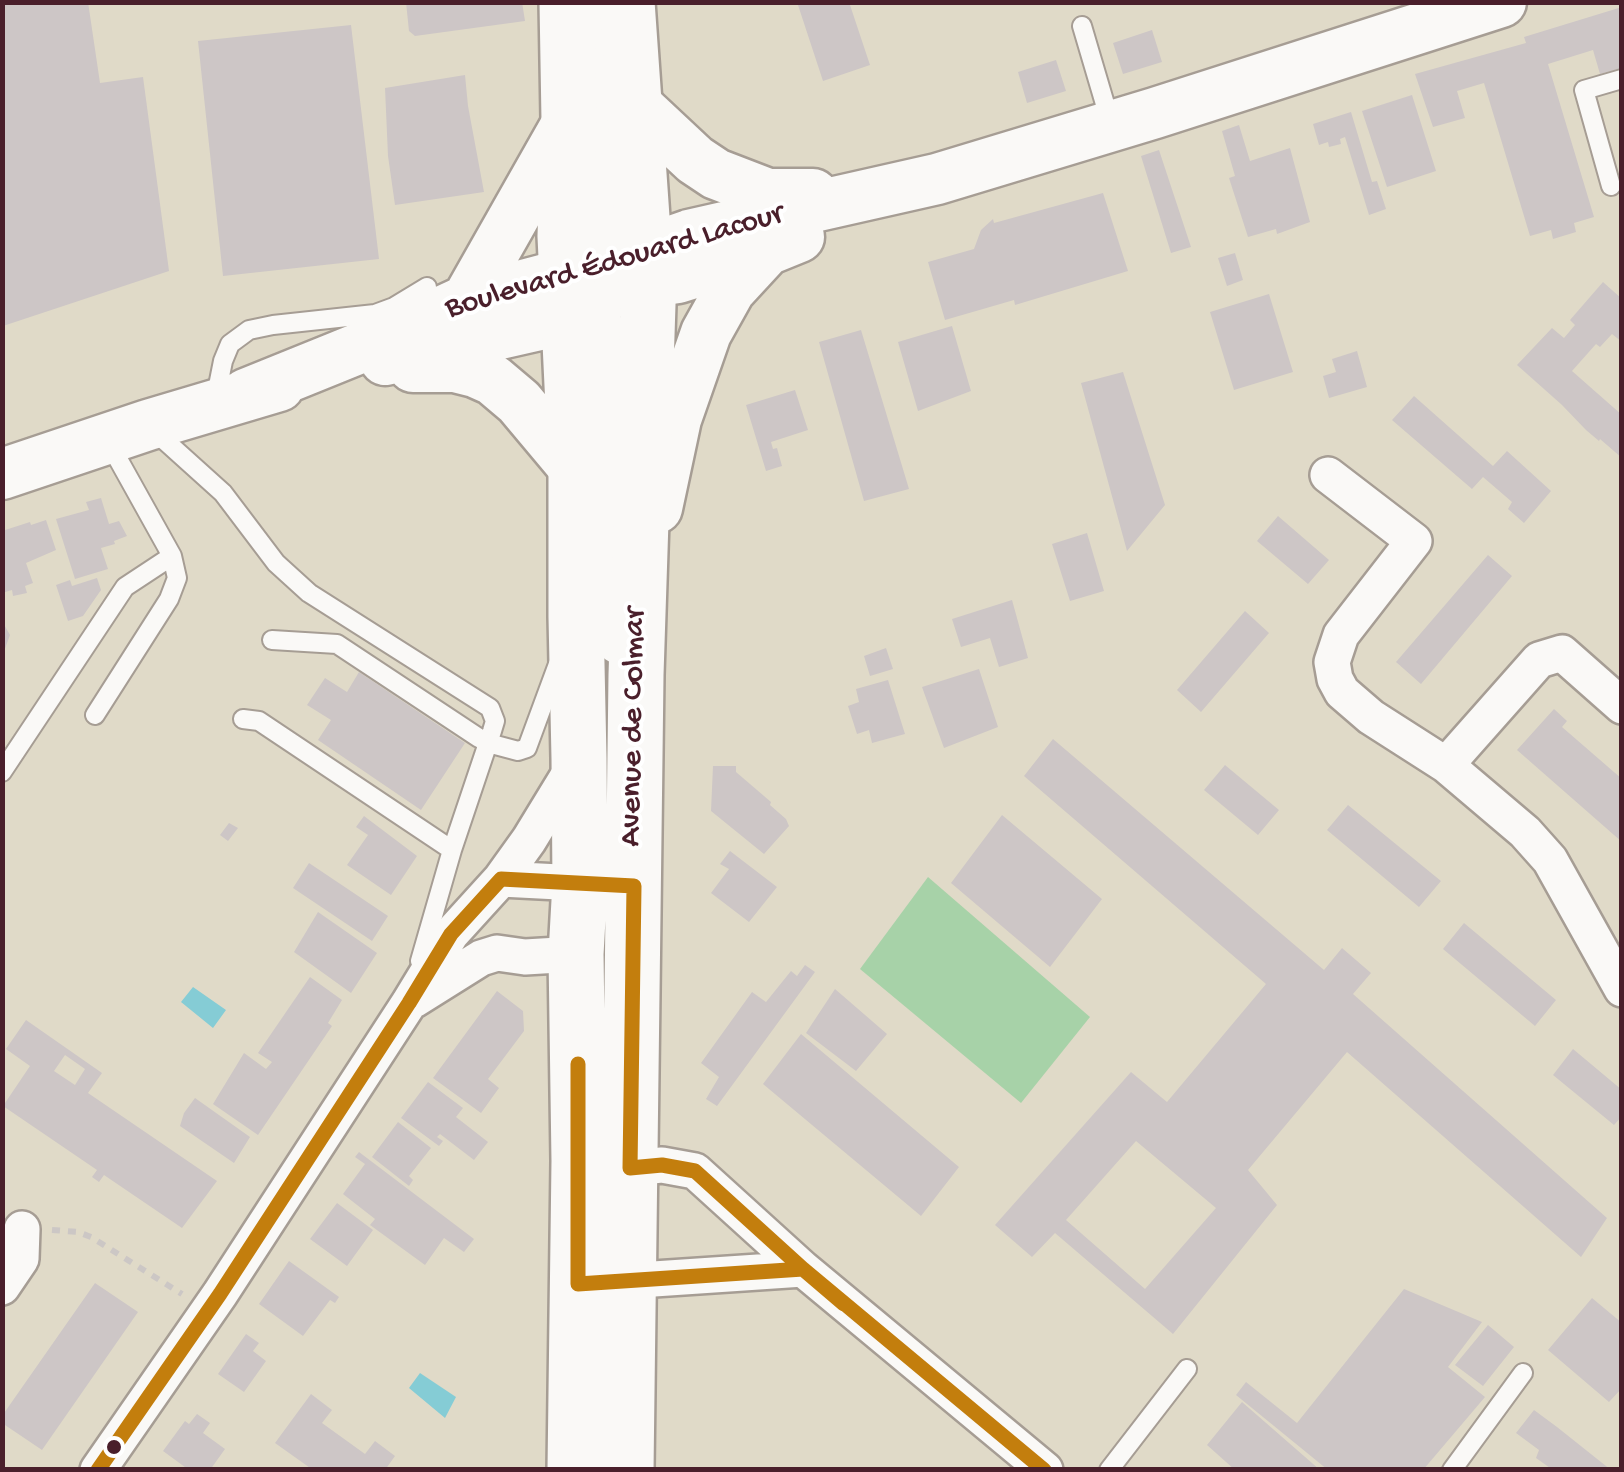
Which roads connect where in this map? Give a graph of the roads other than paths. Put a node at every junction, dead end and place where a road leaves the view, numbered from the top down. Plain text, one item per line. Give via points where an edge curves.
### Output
1 (567, 2) edge
2 (593, 2) edge
3 (626, 2) edge
4 (1500, 2) edge
5 (1082, 26) dead end
6 (1622, 79) edge
7 (633, 102) junction
8 (568, 120) junction
9 (1112, 127) junction
10 (937, 179) junction
11 (1611, 186) dead end
12 (767, 250) junction
13 (607, 290) junction
14 (451, 294) junction
15 (230, 399) junction
16 (127, 432) junction
17 (576, 470) junction
18 (2, 474) edge
19 (1328, 475) dead end
20 (172, 556) junction
21 (638, 591) junction
22 (576, 617) junction
23 (272, 640) dead end
24 (636, 675) junction
25 (1622, 706) edge
26 (95, 715) dead end
27 (243, 719) dead end
28 (488, 744) junction
29 (579, 758) junction
30 (1446, 765) junction
31 (2, 772) edge
32 (452, 850) junction
33 (501, 879) junction
34 (580, 883) junction
35 (634, 886) junction
36 (576, 954) junction
37 (1622, 989) edge
38 (408, 1003) junction
39 (630, 1168) junction
40 (578, 1216) junction
41 (22, 1229) road end
42 (803, 1269) junction
43 (603, 1283) junction
44 (2, 1287) edge
45 (1187, 1369) dead end
46 (1523, 1374) dead end
47 (100, 1469) edge
48 (575, 1470) edge
49 (626, 1470) edge
50 (1045, 1470) edge
51 (1109, 1470) edge
52 (1452, 1470) edge

1 - 8 main road
2 - 13 main road
3 - 7 main road
4 - 9 main road, Boulevard Édouard Lacour
5 - 9 lane
6 - 11 lane via 1584,90
7 - 10 main road via 695,160 768,194 826,194
7 - 13 main road
8 - 13 main road via 565,195
8 - 14 main road
9 - 10 main road, Boulevard Édouard Lacour
10 - 12 main road, Boulevard Édouard Lacour
10 - 13 main road, Boulevard Édouard Lacour via 688,234
12 - 13 main road, Boulevard Édouard Lacour via 701,286
12 - 21 main road via 730,290 706,333 676,419
13 - 14 main road, Boulevard Édouard Lacour
13 - 15 main road, Boulevard Édouard Lacour via 540,324
13 - 17 main road, Avenue de Colmar
13 - 21 main road, Avenue de Colmar via 648,359
13 - 24 main road via 612,588 622,652
14 - 15 main road, Boulevard Édouard Lacour via 387,337
15 - 16 main road, Boulevard Édouard Lacour
15 - 17 main road via 413,367 475,372 515,397
16 - 18 main road, Boulevard Édouard Lacour
16 - 20 lane
16 - 28 lane via 223,493 276,563 309,592 490,708
17 - 22 main road, Avenue de Colmar
19 - 30 street via 1414,541 1341,634 1332,662 1335,680 1370,717
20 - 26 lane via 178,578 169,599
20 - 31 lane via 124,587
21 - 24 main road, Avenue de Colmar
22 - 28 lane via 527,748
22 - 29 main road, Avenue de Colmar
23 - 28 lane via 337,644
24 - 35 main road, Avenue de Colmar
25 - 30 street via 1562,653 1539,660
27 - 32 lane via 259,721
28 - 32 lane
29 - 33 street
29 - 34 main road, Avenue de Colmar
30 - 37 street via 1550,860
32 - 38 lane
33 - 34 street
33 - 38 street via 450,934
34 - 35 street
34 - 36 main road, Avenue de Colmar
35 - 39 main road, Avenue de Colmar
36 - 38 street via 497,953
36 - 40 main road, Avenue de Colmar
38 - 47 street
39 - 40 street
39 - 42 street via 694,1171
39 - 43 main road, Avenue de Colmar
40 - 43 main road, Avenue de Colmar
41 - 44 street via 21,1259
42 - 43 street
42 - 50 street
43 - 48 main road, Avenue de Colmar
43 - 49 main road, Avenue de Colmar
45 - 51 lane
46 - 52 lane

